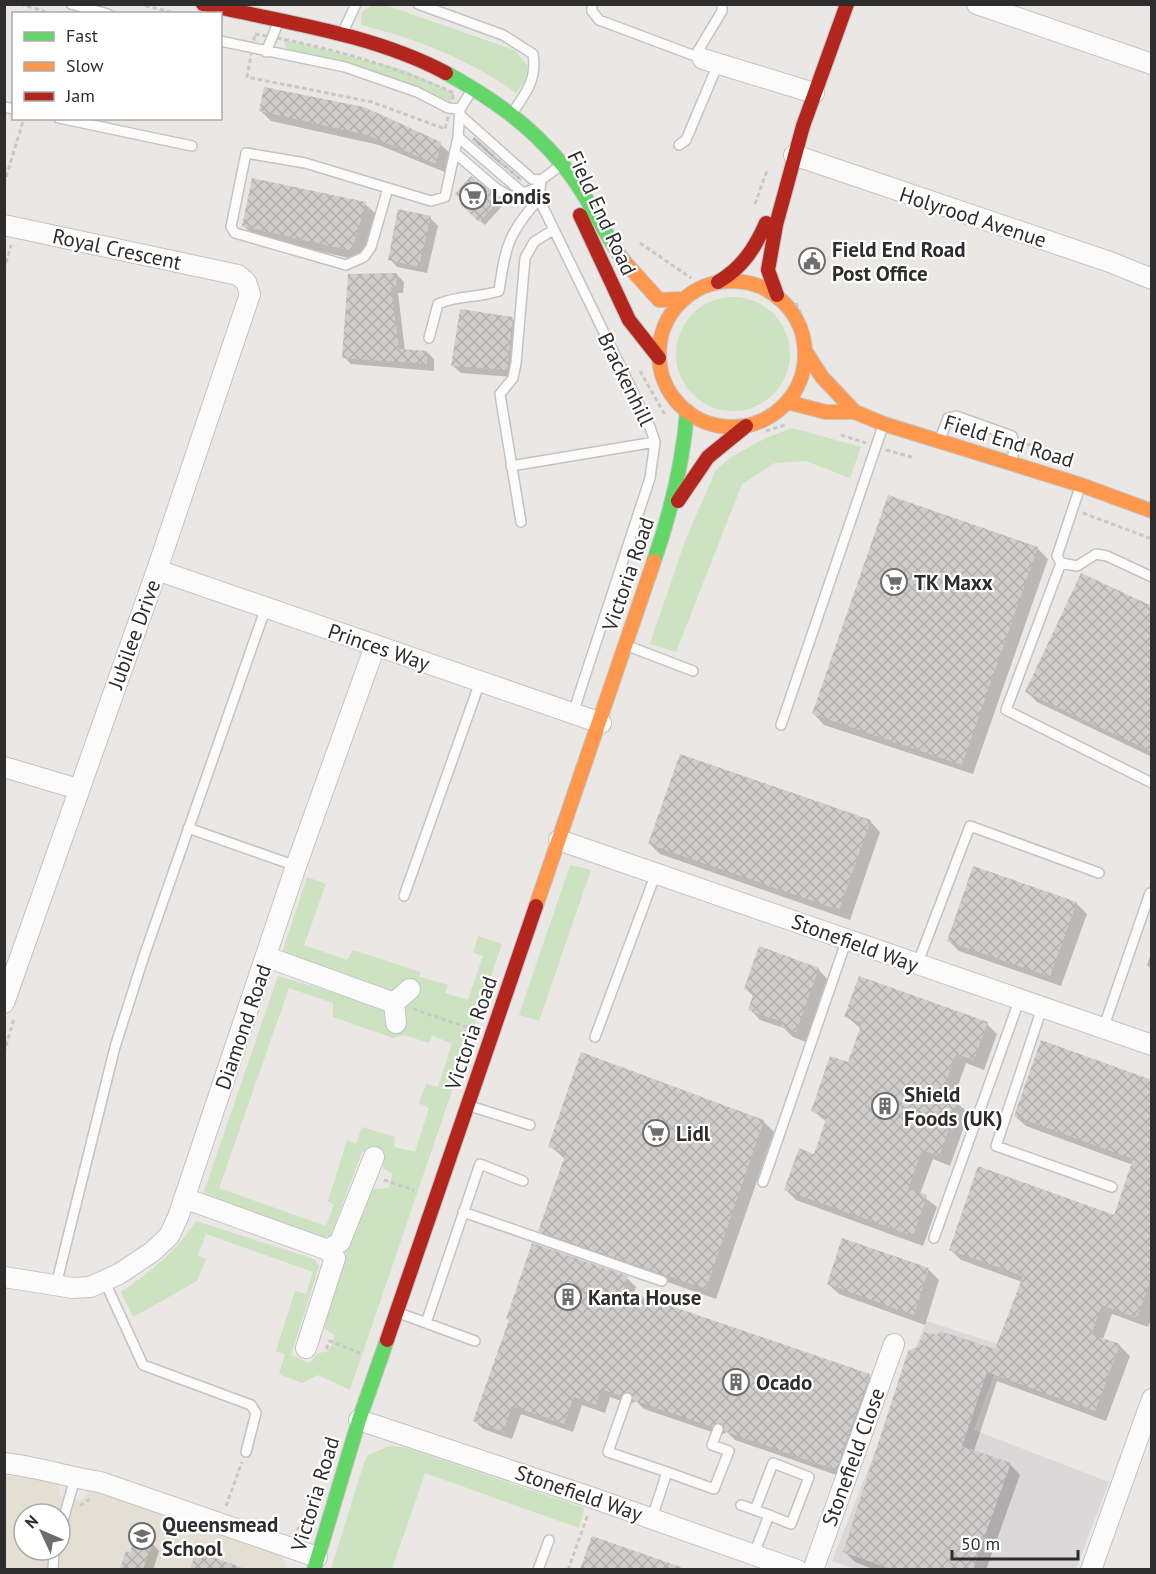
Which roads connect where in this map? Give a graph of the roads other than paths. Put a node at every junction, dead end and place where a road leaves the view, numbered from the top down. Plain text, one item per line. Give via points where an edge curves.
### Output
1 (70, 4) edge
2 (202, 4) edge
3 (356, 4) edge
4 (418, 4) edge
5 (592, 4) edge
6 (722, 4) edge
7 (847, 4) edge
8 (977, 4) edge
9 (84, 6) edge
10 (102, 12) edge
11 (278, 22) junction
12 (341, 37) junction
13 (222, 41) edge
14 (266, 52) junction
15 (705, 60) junction
16 (1152, 64) edge
17 (476, 87) junction
18 (813, 93) junction
19 (460, 112) junction
20 (513, 112) junction
21 (68, 120) edge
22 (458, 137) junction
23 (679, 144) dead end
24 (192, 146) dead end
25 (455, 153) junction
26 (794, 155) junction
27 (560, 165) junction
28 (540, 184) junction
29 (388, 188) junction
30 (523, 193) junction
31 (539, 199) junction
32 (4, 225) edge
33 (553, 230) junction
34 (229, 273) joint
35 (1152, 279) edge
36 (718, 282) junction
37 (777, 295) junction
38 (684, 298) junction
39 (429, 338) dead end
40 (810, 346) junction
41 (659, 358) junction
42 (787, 402) junction
43 (687, 411) junction
44 (855, 412) junction
45 (884, 424) junction
46 (746, 426) junction
47 (940, 441) junction
48 (655, 442) junction
49 (1012, 457) junction
50 (511, 466) junction
51 (1081, 485) junction
52 (1152, 511) edge
53 (671, 512) junction
54 (521, 522) dead end
55 (1061, 563) junction
56 (157, 570) junction
57 (1152, 577) edge
58 (266, 607) junction
59 (626, 645) junction
60 (375, 646) junction
61 (693, 672) dead end
62 (480, 682) junction
63 (573, 712) junction
64 (600, 723) junction
65 (781, 724) dead end
66 (4, 766) edge
67 (1152, 783) edge
68 (78, 789) junction
69 (188, 828) junction
70 (559, 840) junction
71 (296, 866) junction
72 (656, 873) junction
73 (1099, 873) dead end
74 (1150, 893) edge
75 (404, 896) dead end
76 (847, 939) junction
77 (267, 957) junction
78 (917, 964) junction
79 (410, 990) dead end
80 (1019, 1001) junction
81 (4, 1003) edge
82 (394, 1003) junction
83 (1042, 1008) junction
84 (396, 1023) dead end
85 (1103, 1029) junction
86 (595, 1037) dead end
87 (1152, 1045) edge
88 (468, 1106) junction
89 (530, 1125) dead end
90 (371, 1166) road end
91 (523, 1181) dead end
92 (763, 1182) dead end
93 (1112, 1187) dead end
94 (184, 1198) junction
95 (463, 1212) junction
96 (934, 1238) dead end
97 (328, 1250) junction
98 (4, 1277) edge
99 (662, 1281) dead end
100 (105, 1282) junction
101 (56, 1285) junction
102 (397, 1312) junction
103 (426, 1323) junction
104 (475, 1341) dead end
105 (894, 1344) dead end
106 (311, 1349) road end
107 (627, 1398) dead end
108 (1152, 1399) edge
109 (359, 1420) junction
110 (718, 1429) dead end
111 (246, 1452) road end
112 (4, 1464) edge
113 (667, 1472) junction
114 (75, 1478) junction
115 (68, 1502) edge
116 (741, 1505) dead end
117 (755, 1510) junction
118 (769, 1515) junction
119 (652, 1518) junction
120 (549, 1539) dead end
121 (754, 1554) junction
122 (316, 1563) edge
123 (774, 1566) edge
124 (538, 1569) edge
125 (797, 1569) edge
126 (813, 1569) edge
127 (1091, 1569) edge

1 - 9 lane
2 - 11 street, Field End Road
3 - 12 lane
4 - 20 lane via 503,35 533,54 536,71
5 - 15 lane via 599,20
6 - 15 lane
7 - 18 street
8 - 16 street
9 - 10 lane
11 - 12 street, Field End Road
11 - 14 lane
12 - 17 street, Field End Road via 415,58
13 - 14 lane
14 - 19 lane via 345,67
15 - 18 street
15 - 23 lane via 686,140
17 - 19 lane
17 - 20 street, Field End Road
18 - 26 street
19 - 22 lane
19 - 28 lane
20 - 27 street, Field End Road
21 - 24 lane
22 - 25 lane
22 - 30 lane
25 - 29 lane via 445,197 431,201
25 - 30 lane via 497,189 511,197
26 - 35 street, Holyrood Avenue
26 - 36 street via 752,253
26 - 37 street via 770,253 768,270
27 - 28 lane
27 - 38 street, Field End Road via 644,288 659,300
27 - 41 street, Field End Road via 628,320
28 - 30 lane
28 - 31 lane, Brackenhill
29 - 29 lane via 305,163 246,153 231,226 235,233 346,265 364,257 371,247
31 - 33 lane, Brackenhill
31 - 39 lane via 506,247 499,291 484,296 453,297 438,304
32 - 34 street, Royal Crescent
33 - 48 lane, Brackenhill
33 - 50 lane via 534,242 525,258 516,363 513,378 500,394
34 - 56 street, Jubilee Drive via 246,282 250,294
36 - 37 street via 749,283
36 - 38 street
37 - 40 street via 794,313
38 - 41 street via 662,333
40 - 42 street via 800,382
40 - 44 street, Field End Road via 822,377
41 - 43 street via 666,385
42 - 44 street, Field End Road via 826,412
42 - 46 street via 769,417
43 - 46 street via 705,422 725,427
43 - 53 street, Victoria Road
44 - 45 street, Field End Road
45 - 47 street, Field End Road
45 - 65 lane
46 - 53 street, Victoria Road via 708,457
47 - 49 street, Field End Road
47 - 49 lane via 948,418 956,416 1012,436
48 - 50 lane
48 - 63 lane, Brackenhill via 647,489
49 - 51 street, Field End Road
50 - 54 lane
51 - 52 street, Field End Road
51 - 55 lane via 1057,556
53 - 59 street, Victoria Road
55 - 57 lane via 1077,566 1096,554
55 - 67 lane via 1006,710
56 - 58 street, Princes Way
56 - 68 street, Jubilee Drive
58 - 60 street, Princes Way
58 - 69 lane
59 - 61 lane
59 - 64 street, Victoria Road
60 - 62 street, Princes Way
60 - 71 street, Diamond Road
62 - 63 street, Princes Way
62 - 75 lane
63 - 64 street, Princes Way
64 - 70 street, Victoria Road
66 - 68 street
68 - 81 street, Jubilee Drive
69 - 71 lane
69 - 101 lane via 115,1047
70 - 72 street, Stonefield Way
70 - 88 street, Victoria Road
71 - 77 street, Diamond Road
72 - 76 street, Stonefield Way
72 - 86 lane
73 - 78 lane via 970,826
74 - 85 lane
76 - 78 street, Stonefield Way
76 - 92 lane
77 - 82 street
77 - 94 street, Diamond Road
78 - 80 street, Stonefield Way
79 - 82 street
80 - 83 street, Stonefield Way
80 - 96 lane
82 - 84 street
83 - 85 street, Stonefield Way
83 - 93 lane via 996,1146
85 - 87 street, Stonefield Way
88 - 89 lane
88 - 102 street, Victoria Road
90 - 97 street via 340,1242
91 - 95 lane via 480,1164
94 - 97 street
94 - 100 street, Diamond Road via 168,1236 152,1252
95 - 99 lane
95 - 103 lane
97 - 106 street via 334,1258
98 - 101 street, Diamond Road
100 - 101 street, Diamond Road via 90,1287
100 - 111 lane via 143,1365 251,1405 256,1413
102 - 103 lane
102 - 109 street, Victoria Road
103 - 104 lane
105 - 126 street, Stonefield Close
107 - 113 lane via 608,1452
108 - 127 street
109 - 119 street, Stonefield Way
109 - 122 street, Victoria Road
110 - 113 lane via 712,1445 729,1451 714,1489
112 - 114 street via 43,1468
113 - 119 lane
114 - 115 lane
114 - 122 street via 100,1482
116 - 117 lane
117 - 118 lane
117 - 118 lane via 773,1463 809,1477 791,1524
118 - 121 lane
119 - 121 street, Stonefield Way
120 - 124 lane
121 - 123 street, Stonefield Way
123 - 125 street, Stonefield Way

